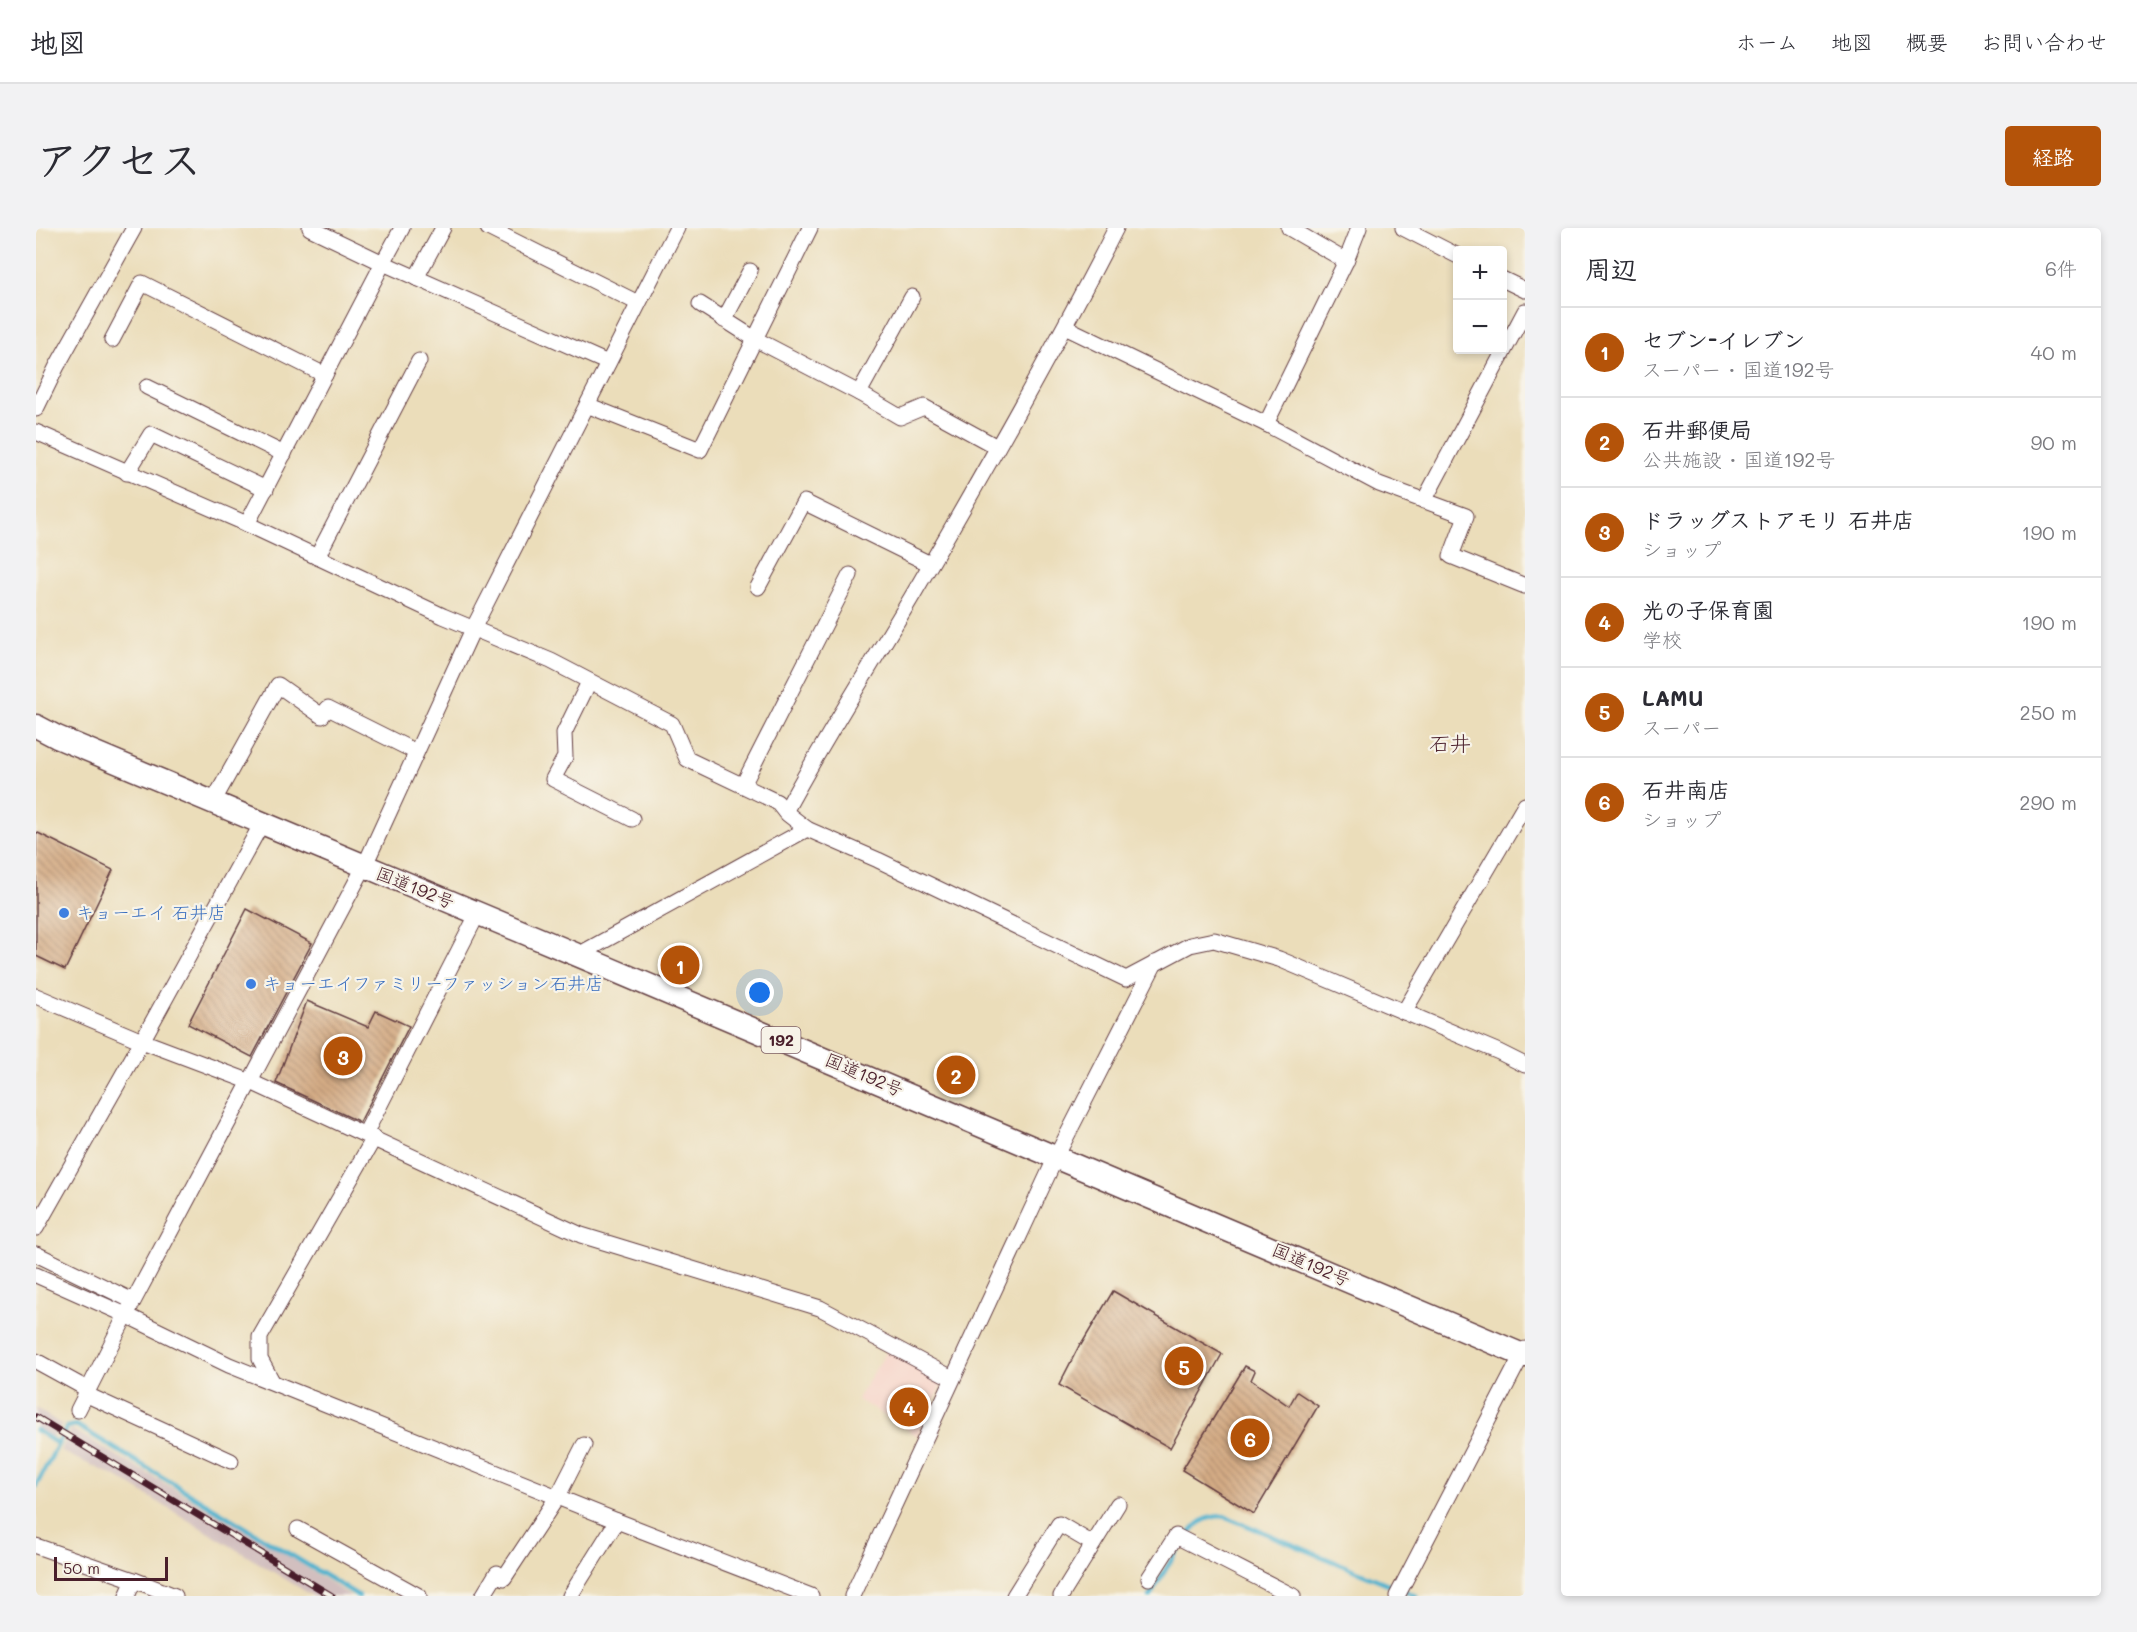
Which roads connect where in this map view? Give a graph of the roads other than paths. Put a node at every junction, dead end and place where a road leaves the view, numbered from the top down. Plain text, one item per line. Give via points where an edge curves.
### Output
1 (134, 228) edge
2 (310, 228) edge
3 (402, 228) edge
4 (443, 228) edge
5 (488, 228) edge
6 (677, 228) edge
7 (810, 228) edge
8 (1116, 228) edge
9 (1289, 228) edge
10 (1359, 228) edge
11 (1403, 228) edge
12 (1453, 253) edge
13 (1346, 261) junction
14 (383, 263) junction
15 (750, 271) dead end
16 (416, 278) junction
17 (1507, 281) edge
18 (1525, 290) edge
19 (912, 297) dead end
20 (638, 303) junction
21 (700, 304) dead end
22 (1525, 311) edge
23 (724, 320) junction
24 (1065, 327) junction
25 (755, 339) junction
26 (112, 340) dead end
27 (419, 361) dead end
28 (608, 363) junction
29 (325, 375) junction
30 (147, 387) dead end
31 (858, 393) junction
32 (587, 405) junction
33 (36, 409) edge
34 (1266, 424) junction
35 (36, 432) edge
36 (997, 447) junction
37 (284, 454) junction
38 (127, 473) junction
39 (266, 489) junction
40 (1424, 501) junction
41 (247, 525) junction
42 (317, 557) junction
43 (930, 564) junction
44 (850, 575) dead end
45 (1525, 586) edge
46 (758, 587) dead end
47 (473, 629) junction
48 (589, 682) junction
49 (36, 726) edge
50 (416, 752) junction
51 (742, 785) junction
52 (213, 802) junction
53 (1525, 805) edge
54 (785, 812) junction
55 (632, 819) dead end
56 (262, 823) junction
57 (807, 829) junction
58 (364, 867) junction
59 (478, 914) junction
60 (580, 954) junction
61 (1155, 963) junction
62 (36, 996) edge
63 (1404, 1012) junction
64 (142, 1041) junction
65 (1525, 1065) edge
66 (251, 1082) junction
67 (370, 1136) junction
68 (1056, 1157) junction
69 (36, 1228) edge
70 (36, 1254) edge
71 (36, 1275) edge
72 (133, 1301) junction
73 (126, 1315) junction
74 (1524, 1353) edge
75 (36, 1361) edge
76 (952, 1378) junction
77 (272, 1381) junction
78 (86, 1391) junction
79 (78, 1410) dead end
80 (584, 1445) dead end
81 (231, 1461) dead end
82 (558, 1496) junction
83 (1118, 1504) dead end
84 (617, 1521) junction
85 (298, 1529) dead end
86 (1093, 1544) junction
87 (36, 1546) edge
88 (1149, 1578) dead end
89 (134, 1580) junction
90 (1400, 1591) edge
91 (127, 1596) edge
92 (175, 1596) edge
93 (418, 1596) edge
94 (483, 1596) edge
95 (570, 1596) edge
96 (811, 1596) edge
97 (852, 1596) edge
98 (1014, 1596) edge
99 (1060, 1596) edge
100 (1293, 1596) edge

1 - 33 street
2 - 14 street
3 - 14 street
4 - 16 street
5 - 20 street
6 - 20 street
7 - 25 street
8 - 24 street
9 - 13 street
10 - 13 street
11 - 12 street
13 - 34 street
14 - 16 street
14 - 29 street
15 - 23 street
16 - 28 street
17 - 18 street
19 - 31 street
20 - 28 street
21 - 23 street
22 - 40 street
23 - 25 street
24 - 34 street
24 - 36 street
25 - 31 street
25 - 32 street via 700,450
26 - 29 street via 142,283
27 - 42 street
28 - 32 street
29 - 37 street
30 - 37 street
31 - 36 street via 900,417 924,407
32 - 47 street
34 - 40 street via 1379,484
35 - 38 street
36 - 43 street
37 - 39 street
38 - 39 street via 151,434
38 - 41 street
39 - 41 street
40 - 45 street via 1466,516 1451,556
41 - 42 street
42 - 47 street
43 - 46 street via 804,502
43 - 54 street
44 - 51 street
47 - 48 street via 551,661
47 - 50 street
48 - 51 street via 672,724 687,759
48 - 55 street via 564,733 565,757 553,779
49 - 52 highway, 国道192号 / 192
50 - 52 street via 328,708 322,716 278,685
50 - 58 street
51 - 54 street via 777,802
52 - 56 highway, 国道192号 / 192
53 - 63 street
54 - 57 street
56 - 58 highway, 国道192号 / 192
56 - 64 street
57 - 60 street
57 - 61 street via 1126,979
58 - 59 highway, 国道192号 / 192
58 - 66 street
59 - 60 highway, 国道192号 / 192
59 - 67 street
60 - 68 highway, 国道192号 / 192
61 - 63 street via 1190,945 1214,940 1279,959
61 - 68 street
62 - 64 street
63 - 65 street
64 - 66 street
64 - 69 street
66 - 67 street
66 - 72 street
67 - 76 street via 581,1235 820,1308
67 - 77 street via 260,1337 260,1359
68 - 74 highway, 国道192号 / 192
68 - 76 street
70 - 72 street
71 - 73 street
72 - 73 street
73 - 77 street via 228,1365
73 - 78 street
74 - 90 street
75 - 78 street
76 - 97 street
77 - 82 street
78 - 79 street
78 - 81 street
80 - 82 street
82 - 84 street
82 - 94 street via 504,1578 496,1573
83 - 86 street
84 - 95 street
84 - 96 street
85 - 93 street
86 - 98 street via 1059,1524
86 - 99 street
87 - 89 street
88 - 100 street via 1176,1536
89 - 91 street
89 - 92 street

